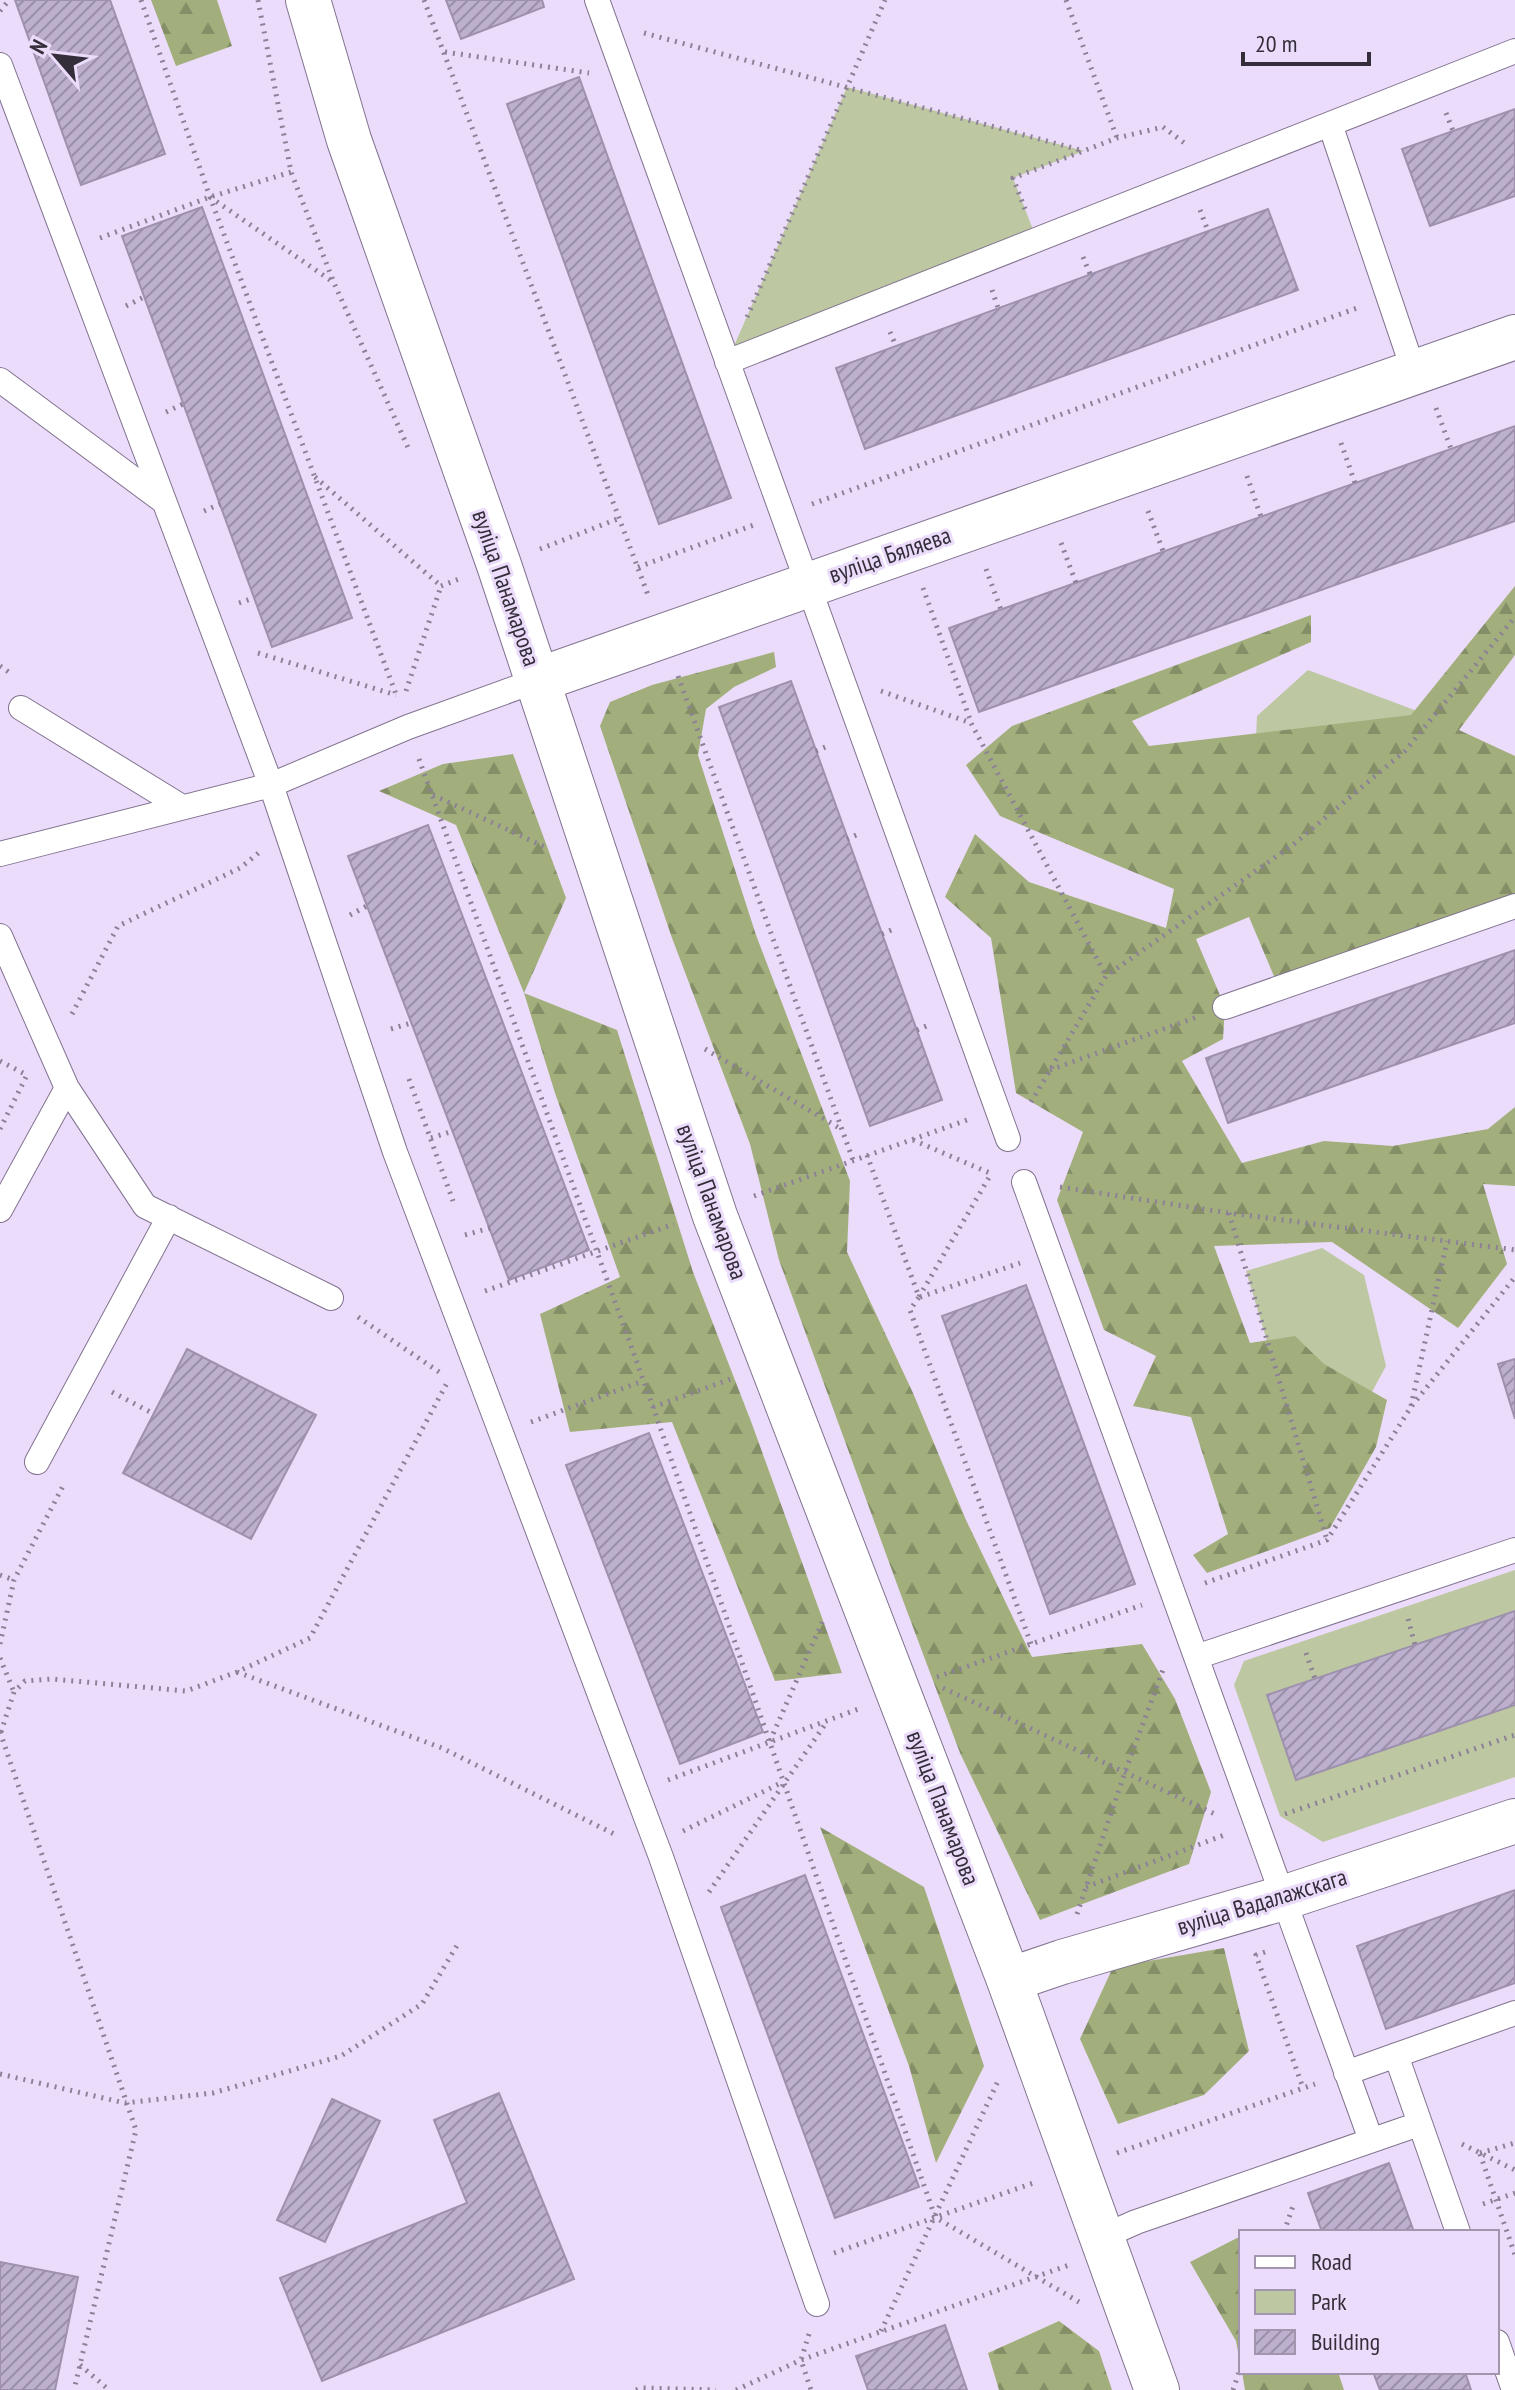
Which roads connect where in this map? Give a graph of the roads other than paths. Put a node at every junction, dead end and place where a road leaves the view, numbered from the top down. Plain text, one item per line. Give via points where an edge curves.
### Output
1 (308, 0) edge
2 (601, 11) edge
3 (1515, 51) edge
4 (0, 65) edge
5 (1330, 124) junction
6 (1515, 337) edge
7 (727, 362) junction
8 (0, 380) edge
9 (1424, 387) junction
10 (163, 501) junction
11 (808, 584) junction
12 (538, 680) junction
13 (21, 708) dead end
14 (271, 785) junction
15 (182, 807) junction
16 (0, 854) edge
17 (1515, 906) edge
18 (0, 936) edge
19 (1225, 1007) road end
20 (67, 1088) junction
21 (1008, 1139) dead end
22 (1024, 1182) road end
23 (0, 1210) edge
24 (169, 1217) junction
25 (331, 1298) dead end
26 (37, 1462) road end
27 (1515, 1550) edge
28 (1196, 1657) junction
29 (1515, 1821) edge
30 (1283, 1898) junction
31 (1009, 1980) junction
32 (1515, 2013) edge
33 (1396, 2055) junction
34 (1346, 2073) junction
35 (1419, 2124) junction
36 (1371, 2140) junction
37 (1457, 2230) edge
38 (1088, 2250) junction
39 (817, 2304) dead end
40 (1499, 2348) edge
41 (1157, 2390) edge
42 (1514, 2390) edge

1 - 12 street, вуліца Панамарова via 349,140
2 - 7 lane
3 - 5 lane
4 - 10 lane
5 - 7 lane
5 - 9 lane
6 - 9 street, вуліца Бяляева
7 - 11 lane
8 - 10 lane
9 - 11 street, вуліца Бяляева
10 - 14 lane
11 - 12 street, вуліца Бяляева
11 - 21 lane
12 - 14 lane, вуліца Бяляева
12 - 31 street, вуліца Панамарова via 700,1218
13 - 15 lane
14 - 15 lane, вуліца Бяляева
14 - 39 lane via 395,1152 661,1857
15 - 16 lane, вуліца Бяляева
17 - 19 lane
18 - 20 lane
20 - 23 lane
20 - 24 lane via 145,1206
22 - 28 lane
24 - 25 lane
24 - 26 lane
27 - 28 lane
28 - 30 lane
29 - 30 street, вуліца Вадалажскага
30 - 31 street, вуліца Вадалажскага
30 - 34 lane
31 - 38 street, вуліца Панамарова
32 - 33 lane
33 - 34 lane
33 - 35 lane
34 - 36 lane
35 - 36 lane
35 - 37 lane
36 - 38 lane via 1136,2222
38 - 41 street, вуліца Панамарова
40 - 42 lane

